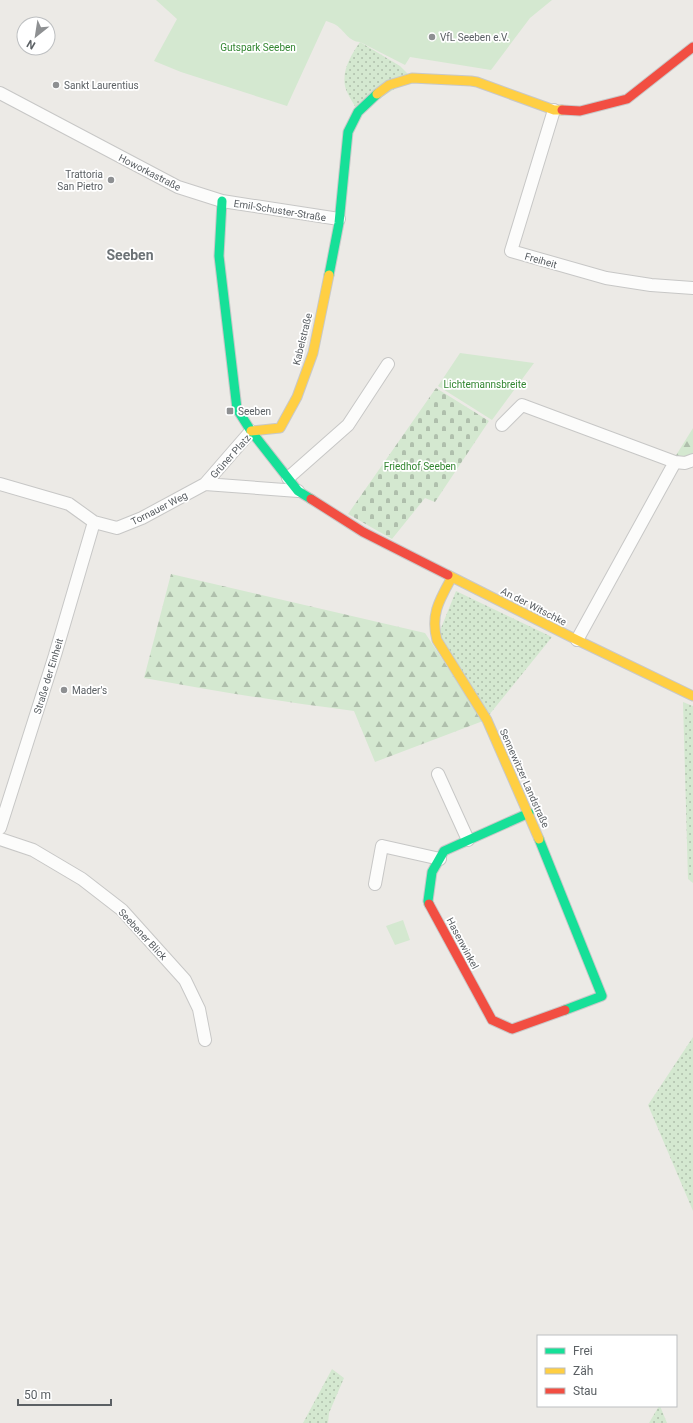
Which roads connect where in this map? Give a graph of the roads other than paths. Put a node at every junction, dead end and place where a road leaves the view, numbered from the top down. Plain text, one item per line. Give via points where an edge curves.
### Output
1 (693, 47) edge
2 (0, 93) edge
3 (554, 110) junction
4 (222, 201) junction
5 (339, 221) junction
6 (693, 288) edge
7 (388, 364) dead end
8 (502, 425) dead end
9 (251, 431) junction
10 (693, 460) edge
11 (675, 462) junction
12 (288, 478) junction
13 (0, 484) edge
14 (205, 484) junction
15 (298, 491) junction
16 (94, 522) junction
17 (366, 533) joint
18 (452, 577) junction
19 (577, 640) junction
20 (693, 696) edge
21 (438, 774) dead end
22 (529, 813) junction
23 (0, 828) edge
24 (0, 839) edge
25 (468, 840) junction
26 (440, 859) junction
27 (375, 884) dead end
28 (602, 996) joint
29 (205, 1040) dead end

1 - 3 street, Emil-Schuster-Straße via 627,100 580,111
2 - 4 street, Howorkastraße via 178,188
3 - 5 street, Emil-Schuster-Straße via 478,82 412,78 389,85 358,112 348,132
3 - 6 street, Freiheit via 511,251 606,278 651,286
4 - 5 street, Emil-Schuster-Straße
4 - 9 street via 219,256 237,409
5 - 9 street, Kabelstraße via 312,353 297,397 280,428
7 - 12 street via 348,425
8 - 11 street via 522,405
9 - 12 street, Grüner Platz
9 - 14 street, Grüner Platz
10 - 11 street via 685,463
11 - 19 street
12 - 15 street, Grüner Platz
13 - 16 street, Tornauer Weg via 69,504
14 - 15 street, Grüner Platz
14 - 16 street, Tornauer Weg via 142,518 117,528
15 - 17 street, Grüner Platz
16 - 23 street, Straße der Einheit
17 - 18 street, An der Witschke
18 - 19 street, An der Witschke
18 - 22 street, Sennewitzer Landstraße via 434,616 435,635 487,720
19 - 20 street, An der Witschke
21 - 25 street
22 - 25 street, Hasenwinkel
22 - 28 street, Sennewitzer Landstraße
24 - 29 street, Seebener Blick via 33,850 82,879 122,910 185,980 199,1009
25 - 26 street, Hasenwinkel via 444,851
26 - 27 street via 382,846
26 - 28 street, Hasenwinkel via 432,872 428,901 492,1020 512,1029

